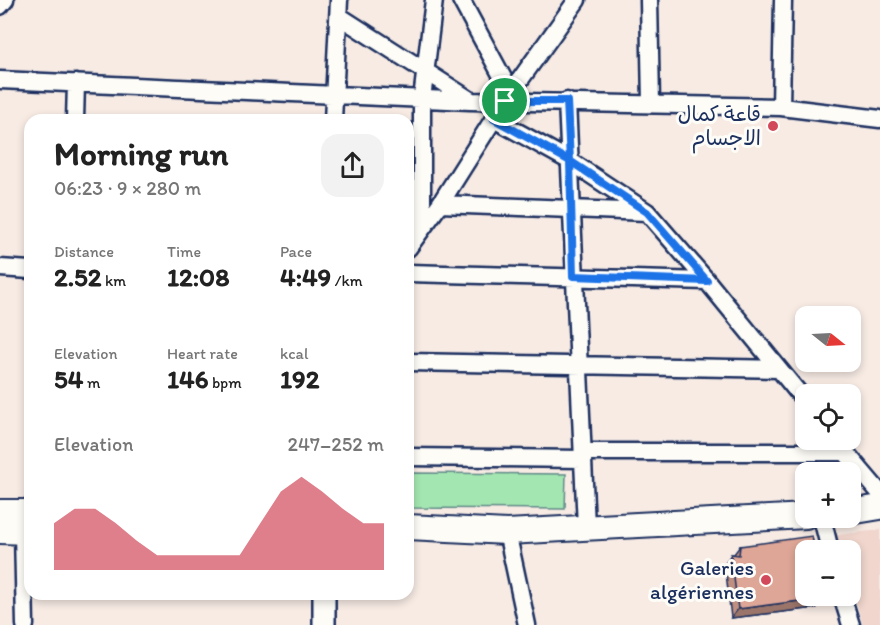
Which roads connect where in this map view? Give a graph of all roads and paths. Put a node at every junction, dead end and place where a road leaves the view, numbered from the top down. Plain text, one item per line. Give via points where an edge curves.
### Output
1 (5, 0) edge
2 (434, 0) edge
3 (461, 0) edge
4 (577, 0) edge
5 (649, 0) edge
6 (783, 0) edge
7 (0, 6) edge
8 (339, 8) edge
9 (425, 72) junction
10 (0, 80) edge
11 (76, 83) junction
12 (333, 94) junction
13 (508, 97) junction
14 (422, 99) junction
15 (470, 101) junction
16 (567, 101) junction
17 (651, 103) junction
18 (781, 107) junction
19 (75, 114) edge
20 (333, 114) edge
21 (494, 119) junction
22 (880, 119) edge
23 (570, 161) junction
24 (440, 204) junction
25 (573, 209) junction
26 (647, 212) junction
27 (422, 229) junction
28 (414, 240) edge
29 (0, 268) edge
30 (24, 270) edge
31 (414, 273) edge
32 (573, 276) junction
33 (707, 281) junction
34 (414, 362) edge
35 (579, 364) junction
36 (779, 369) junction
37 (795, 389) edge
38 (795, 448) edge
39 (843, 450) edge
40 (583, 455) junction
41 (414, 457) edge
42 (880, 493) edge
43 (880, 507) edge
44 (861, 510) edge
45 (0, 512) edge
46 (795, 517) edge
47 (21, 527) edge
48 (414, 527) edge
49 (586, 527) junction
50 (507, 531) junction
51 (324, 600) edge
52 (846, 606) edge
53 (25, 625) edge
54 (324, 625) edge
55 (527, 625) edge
56 (851, 625) edge

1 - 7 street
2 - 9 street
3 - 13 street
4 - 13 street
5 - 17 street
6 - 18 street
8 - 9 street
8 - 12 street
9 - 14 street
9 - 15 street
10 - 11 street
11 - 12 street
11 - 19 street
12 - 14 street
12 - 20 street
13 - 15 street
13 - 16 street
13 - 21 street
14 - 15 street
14 - 27 street
16 - 17 street
16 - 23 street
17 - 18 street
18 - 22 street
21 - 23 street
21 - 24 street
23 - 25 street
23 - 26 street
24 - 25 street
24 - 27 street
25 - 26 street
25 - 32 street
26 - 33 street
27 - 28 street
29 - 30 street
31 - 32 street
32 - 33 street
32 - 35 street
33 - 36 street
34 - 35 street
35 - 36 street
35 - 40 street
36 - 37 street
38 - 40 street
39 - 42 street
40 - 41 street
40 - 49 street
43 - 44 main road
45 - 47 main road
46 - 49 main road
47 - 53 street
48 - 50 main road
49 - 50 main road
50 - 55 street
51 - 54 street
52 - 56 street

